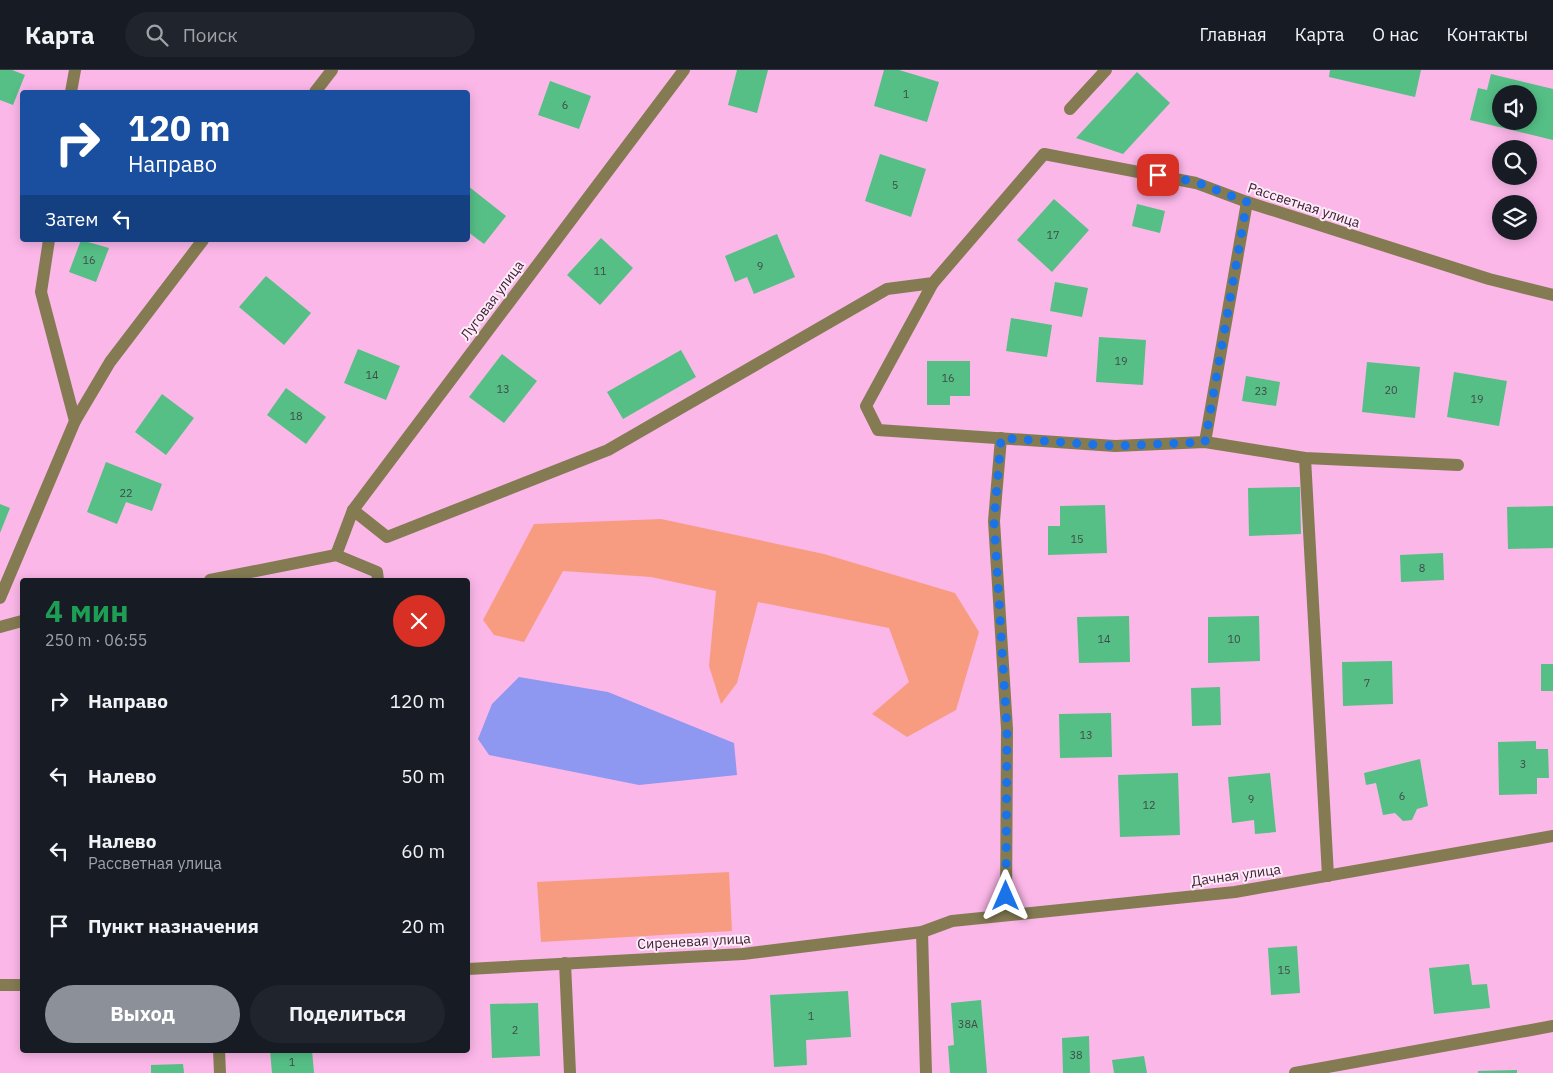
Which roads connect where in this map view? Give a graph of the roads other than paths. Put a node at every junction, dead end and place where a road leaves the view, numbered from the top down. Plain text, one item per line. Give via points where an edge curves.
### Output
1 (75, 70) edge
2 (332, 70) edge
3 (684, 70) edge
4 (1106, 70) edge
5 (70, 90) edge
6 (317, 90) edge
7 (1070, 109) dead end
8 (1247, 202) junction
9 (48, 242) edge
10 (201, 242) edge
11 (932, 283) junction
12 (1553, 295) edge
13 (75, 421) junction
14 (1001, 438) junction
15 (1205, 442) junction
16 (1305, 458) junction
17 (1458, 465) dead end
18 (353, 510) junction
19 (336, 555) junction
20 (220, 578) edge
21 (378, 578) edge
22 (0, 598) edge
23 (20, 622) edge
24 (0, 627) edge
25 (1553, 836) edge
26 (1328, 876) junction
27 (1006, 915) junction
28 (922, 932) junction
29 (565, 964) junction
30 (470, 969) edge
31 (0, 985) edge
32 (20, 985) edge
33 (1553, 1026) edge
34 (219, 1053) edge
35 (220, 1073) edge
36 (570, 1073) edge
37 (926, 1073) edge
38 (1295, 1073) edge

1 - 5 street
2 - 6 street
3 - 18 street, Луговая улица
4 - 7 street
8 - 11 street, Рассветная улица via 1196,182 1044,154
8 - 12 street, Рассветная улица via 1490,279
8 - 15 street
9 - 13 street via 41,292
10 - 13 street via 110,362
11 - 14 street via 866,406 878,430
11 - 18 street via 887,289 608,450 387,537
13 - 22 street
14 - 15 street via 1115,446
14 - 27 street via 994,521 1007,729
15 - 16 street
16 - 17 street
16 - 26 street
18 - 19 street, Луговая улица
19 - 20 street
19 - 21 street via 377,572
23 - 24 street
25 - 26 street, Дачная улица
26 - 27 street, Дачная улица via 1235,892
27 - 28 street, Дачная улица via 952,921
28 - 29 street, Сиреневая улица via 744,954
28 - 37 street
29 - 30 street, Сиреневая улица
29 - 36 street
31 - 32 street
33 - 38 street
34 - 35 street

